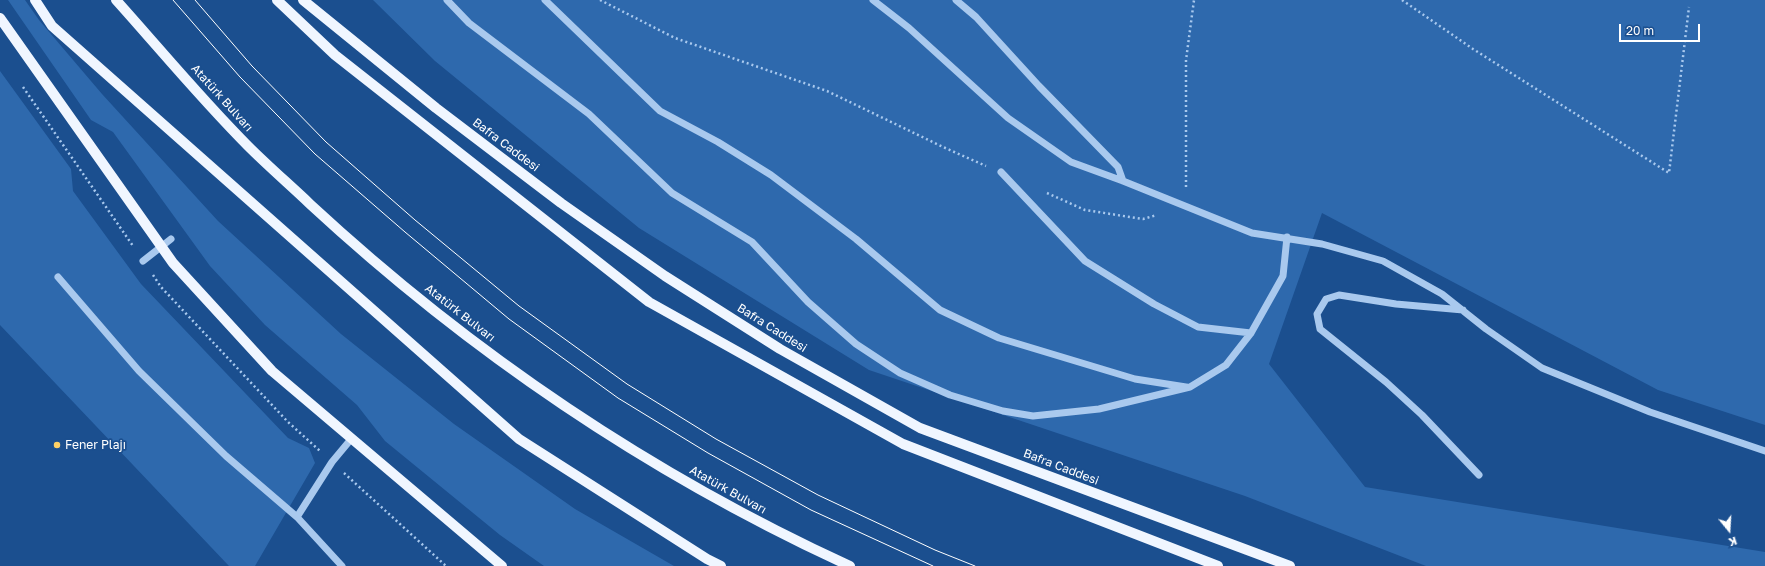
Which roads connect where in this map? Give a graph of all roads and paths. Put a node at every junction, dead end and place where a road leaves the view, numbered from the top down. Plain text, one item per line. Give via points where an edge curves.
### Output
1 (35, 0) edge
2 (116, 0) edge
3 (276, 0) edge
4 (303, 0) edge
5 (447, 0) edge
6 (545, 0) edge
7 (600, 0) edge
8 (873, 0) edge
9 (956, 0) edge
10 (1194, 0) edge
11 (1402, 0) edge
12 (1689, 7) dead end
13 (0, 18) edge
14 (1001, 172) joint
15 (1123, 181) junction
16 (1043, 191) dead end
17 (1185, 206) junction
18 (1287, 237) junction
19 (170, 239) dead end
20 (161, 246) junction
21 (143, 261) dead end
22 (58, 277) dead end
23 (1463, 310) junction
24 (1251, 333) junction
25 (1190, 387) junction
26 (352, 438) junction
27 (1765, 451) edge
28 (1479, 475) dead end
29 (297, 517) junction
30 (342, 566) edge
31 (502, 566) edge
32 (721, 566) edge
33 (850, 566) edge
34 (1218, 566) edge
35 (1290, 566) edge

1 - 32 main road via 52,26 519,439
2 - 33 main road, Atatürk Bulvarı via 248,147 357,247 445,319 511,369 651,462 796,541
3 - 34 main road via 334,55 649,302 903,444
4 - 35 main road, Bafra Caddesi via 436,108 561,203 665,276 780,350 920,428
5 - 25 street via 469,23 589,114 672,193 752,242 808,302 856,344 900,373 950,395 1003,411 1033,416 1099,408
6 - 25 street via 660,111 718,142 771,175 862,244 940,310 999,338 1062,358 1135,379
7 - 14 path via 675,38 827,91
8 - 15 street via 909,28 1008,118 1071,162
9 - 15 street via 976,17 1118,167
10 - 17 path via 1186,60
11 - 12 path via 1473,49 1668,173
13 - 20 main road
14 - 24 street via 1085,261 1154,304 1198,327
15 - 17 street
16 - 17 path via 1085,210 1143,219
17 - 18 street via 1252,233
18 - 23 street via 1383,261 1442,294
18 - 24 street via 1283,276
19 - 20 street
20 - 21 street
20 - 26 main road via 173,263 272,371
22 - 29 street via 139,371 226,456
23 - 27 street via 1542,368 1650,412
23 - 28 street via 1396,304 1339,295 1326,299 1317,314 1320,329 1386,382 1422,415
24 - 25 street via 1226,365
26 - 29 street via 332,462
26 - 31 main road
29 - 30 street

